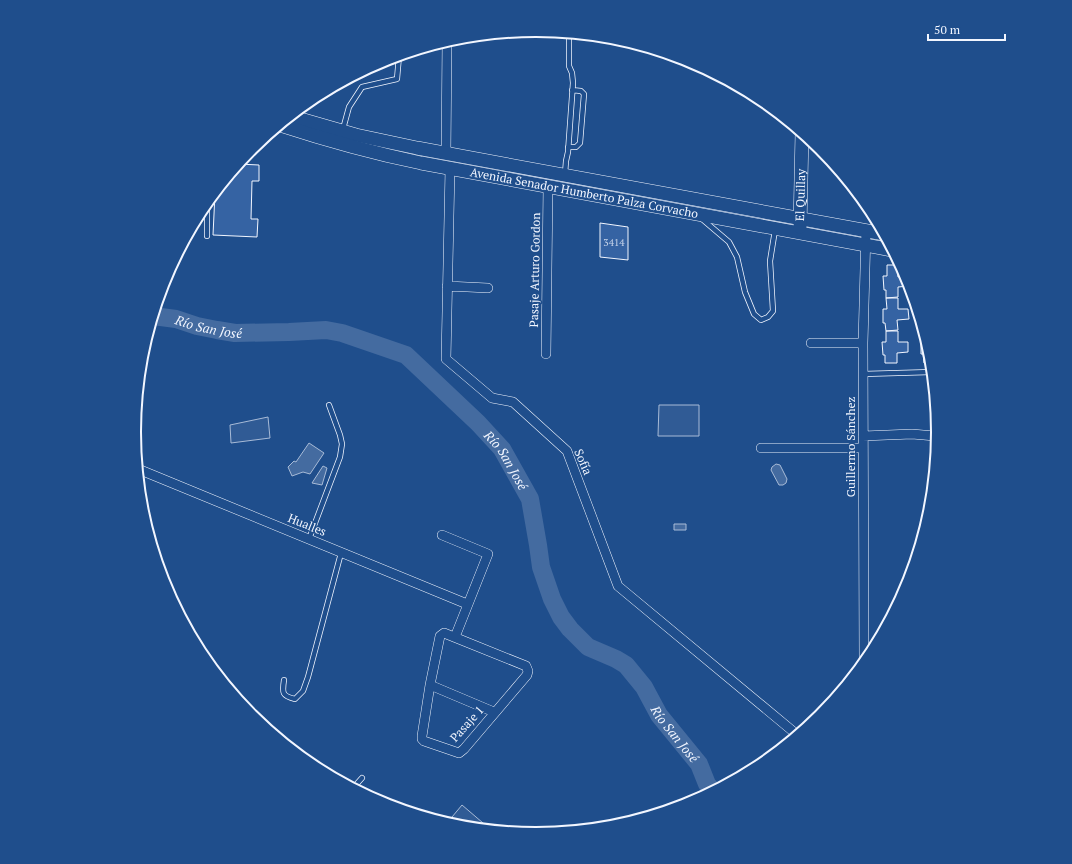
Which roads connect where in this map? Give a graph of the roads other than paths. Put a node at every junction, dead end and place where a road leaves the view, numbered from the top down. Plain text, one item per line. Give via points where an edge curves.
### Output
1 (569, 39) edge
2 (447, 47) edge
3 (398, 62) edge
4 (572, 90) junction
5 (297, 118) edge
6 (286, 127) edge
7 (343, 131) junction
8 (802, 141) edge
9 (568, 147) junction
10 (446, 153) junction
11 (450, 169) junction
12 (565, 175) junction
13 (548, 187) junction
14 (207, 214) edge
15 (696, 214) junction
16 (801, 219) junction
17 (775, 229) junction
18 (866, 231) junction
19 (800, 233) junction
20 (877, 233) edge
21 (207, 236) dead end
22 (865, 245) junction
23 (886, 249) edge
24 (447, 286) junction
25 (488, 288) dead end
26 (811, 343) dead end
27 (863, 343) junction
28 (546, 354) dead end
29 (926, 372) edge
30 (863, 374) junction
31 (329, 405) dead end
32 (863, 436) junction
33 (931, 436) edge
34 (761, 448) dead end
35 (864, 448) junction
36 (143, 471) edge
37 (442, 535) dead end
38 (309, 540) junction
39 (342, 552) junction
40 (467, 604) junction
41 (454, 637) junction
42 (867, 647) edge
43 (284, 680) dead end
44 (430, 685) junction
45 (494, 712) junction
46 (793, 731) edge
47 (362, 778) dead end
48 (357, 784) edge

1 - 4 lane
2 - 10 street
3 - 7 lane via 397,79 362,87 349,107
4 - 9 lane
4 - 9 lane via 584,94 580,143 576,147
5 - 7 main road, Avenida Senador Humberto Palza Corvacho
6 - 11 main road, Avenida Senador Humberto Palza Corvacho via 363,150
7 - 10 main road, Avenida Senador Humberto Palza Corvacho
8 - 16 main road, El Quillay
9 - 12 lane
10 - 12 main road, Avenida Senador Humberto Palza Corvacho
11 - 13 main road, Avenida Senador Humberto Palza Corvacho
11 - 24 street, Sofía
12 - 16 main road, Avenida Senador Humberto Palza Corvacho
13 - 15 main road, Avenida Senador Humberto Palza Corvacho
13 - 28 street, Pasaje Arturo Gordon
14 - 21 lane
15 - 17 main road, Avenida Senador Humberto Palza Corvacho
15 - 17 lane via 729,242 737,257 745,292 754,314 761,320 773,311 770,261
16 - 18 main road, Avenida Senador Humberto Palza Corvacho
16 - 19 main road, El Quillay
17 - 19 main road, Avenida Senador Humberto Palza Corvacho
18 - 20 main road, Avenida Senador Humberto Palza Corvacho
18 - 22 street, Guillermo Sánchez
19 - 22 main road, Avenida Senador Humberto Palza Corvacho
22 - 23 main road, Avenida Senador Humberto Palza Corvacho
22 - 27 street, Guillermo Sánchez
24 - 25 street
24 - 46 street, Sofía via 446,359 492,398 513,402 568,451 618,586
26 - 27 street
27 - 30 street, Guillermo Sánchez
29 - 30 lane
30 - 32 street, Guillermo Sánchez
31 - 38 lane via 342,444 340,457
32 - 33 street
32 - 35 street, Guillermo Sánchez
34 - 35 street
35 - 42 street, Guillermo Sánchez
36 - 38 street, Hualles
37 - 40 street via 488,554
38 - 39 street, Hualles
39 - 40 street, Hualles
39 - 43 lane via 303,691 295,698 287,697 282,688
40 - 41 street
41 - 44 street, Pasaje 1 via 444,633 440,636
41 - 45 street, Pasaje 1 via 526,666 527,675
44 - 45 street
44 - 45 street, Pasaje 1 via 422,736 424,741 459,753
47 - 48 lane

